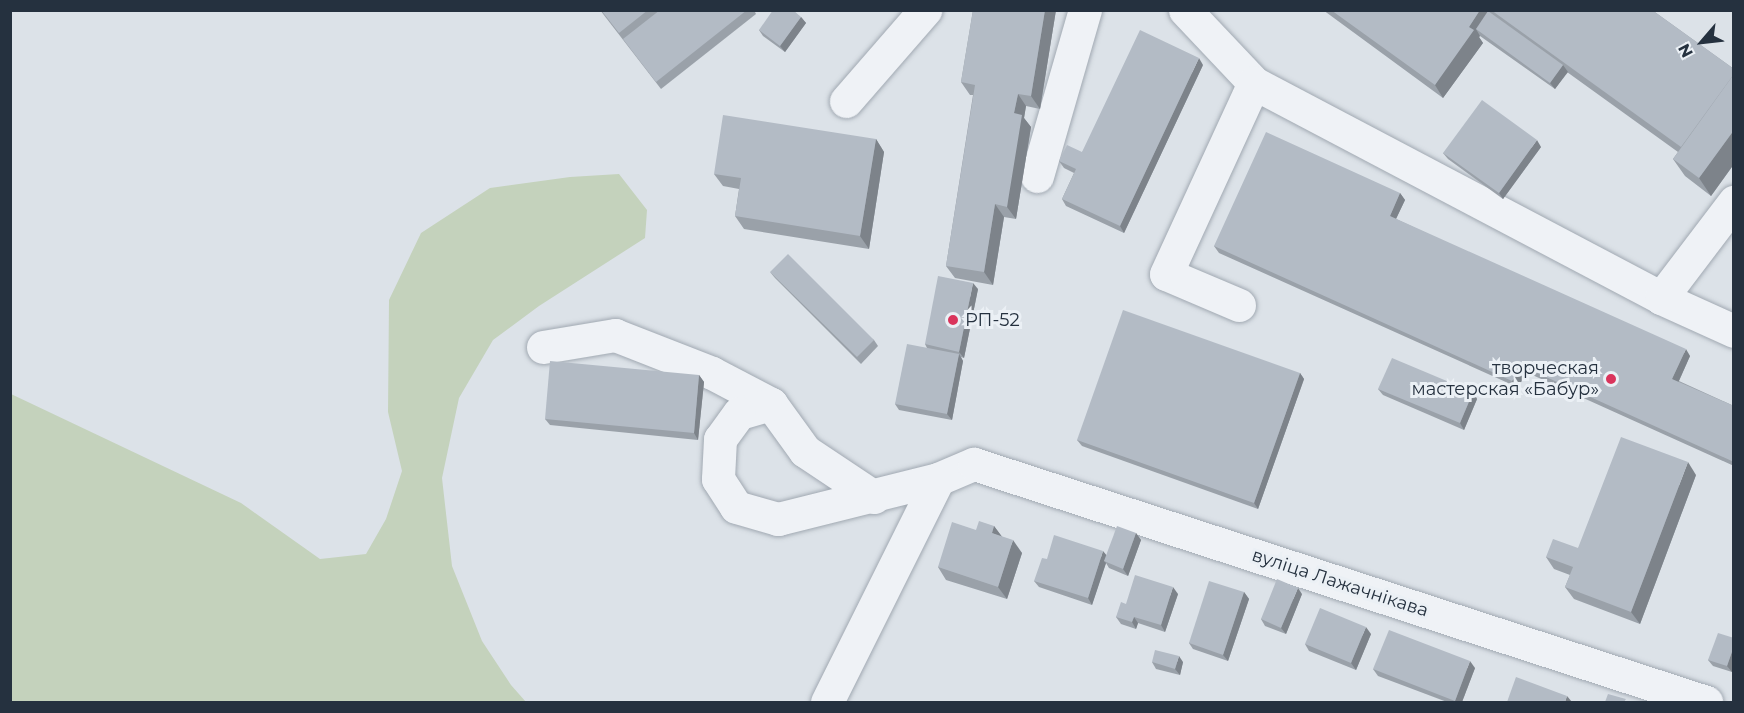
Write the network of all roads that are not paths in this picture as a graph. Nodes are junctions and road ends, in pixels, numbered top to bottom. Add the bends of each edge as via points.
1 (925, 10) edge
2 (1084, 10) edge
3 (1185, 10) edge
4 (1254, 83) junction
5 (846, 101) dead end
6 (1037, 176) dead end
7 (1734, 202) edge
8 (1661, 298) junction
9 (1239, 305) dead end
10 (1734, 331) edge
11 (543, 347) dead end
12 (771, 404) junction
13 (938, 479) junction
14 (873, 497) junction
15 (827, 702) edge
16 (1706, 702) edge

1 - 5 street
2 - 6 street
3 - 4 street
4 - 8 street
4 - 9 street via 1166,274
7 - 8 street
8 - 10 street
11 - 12 street via 615,335 712,373
12 - 14 street via 805,451
12 - 14 street via 739,413 720,439 718,479 736,507 778,519
13 - 14 street
13 - 15 street
13 - 16 street, вуліца Лажачнікава via 974,464

